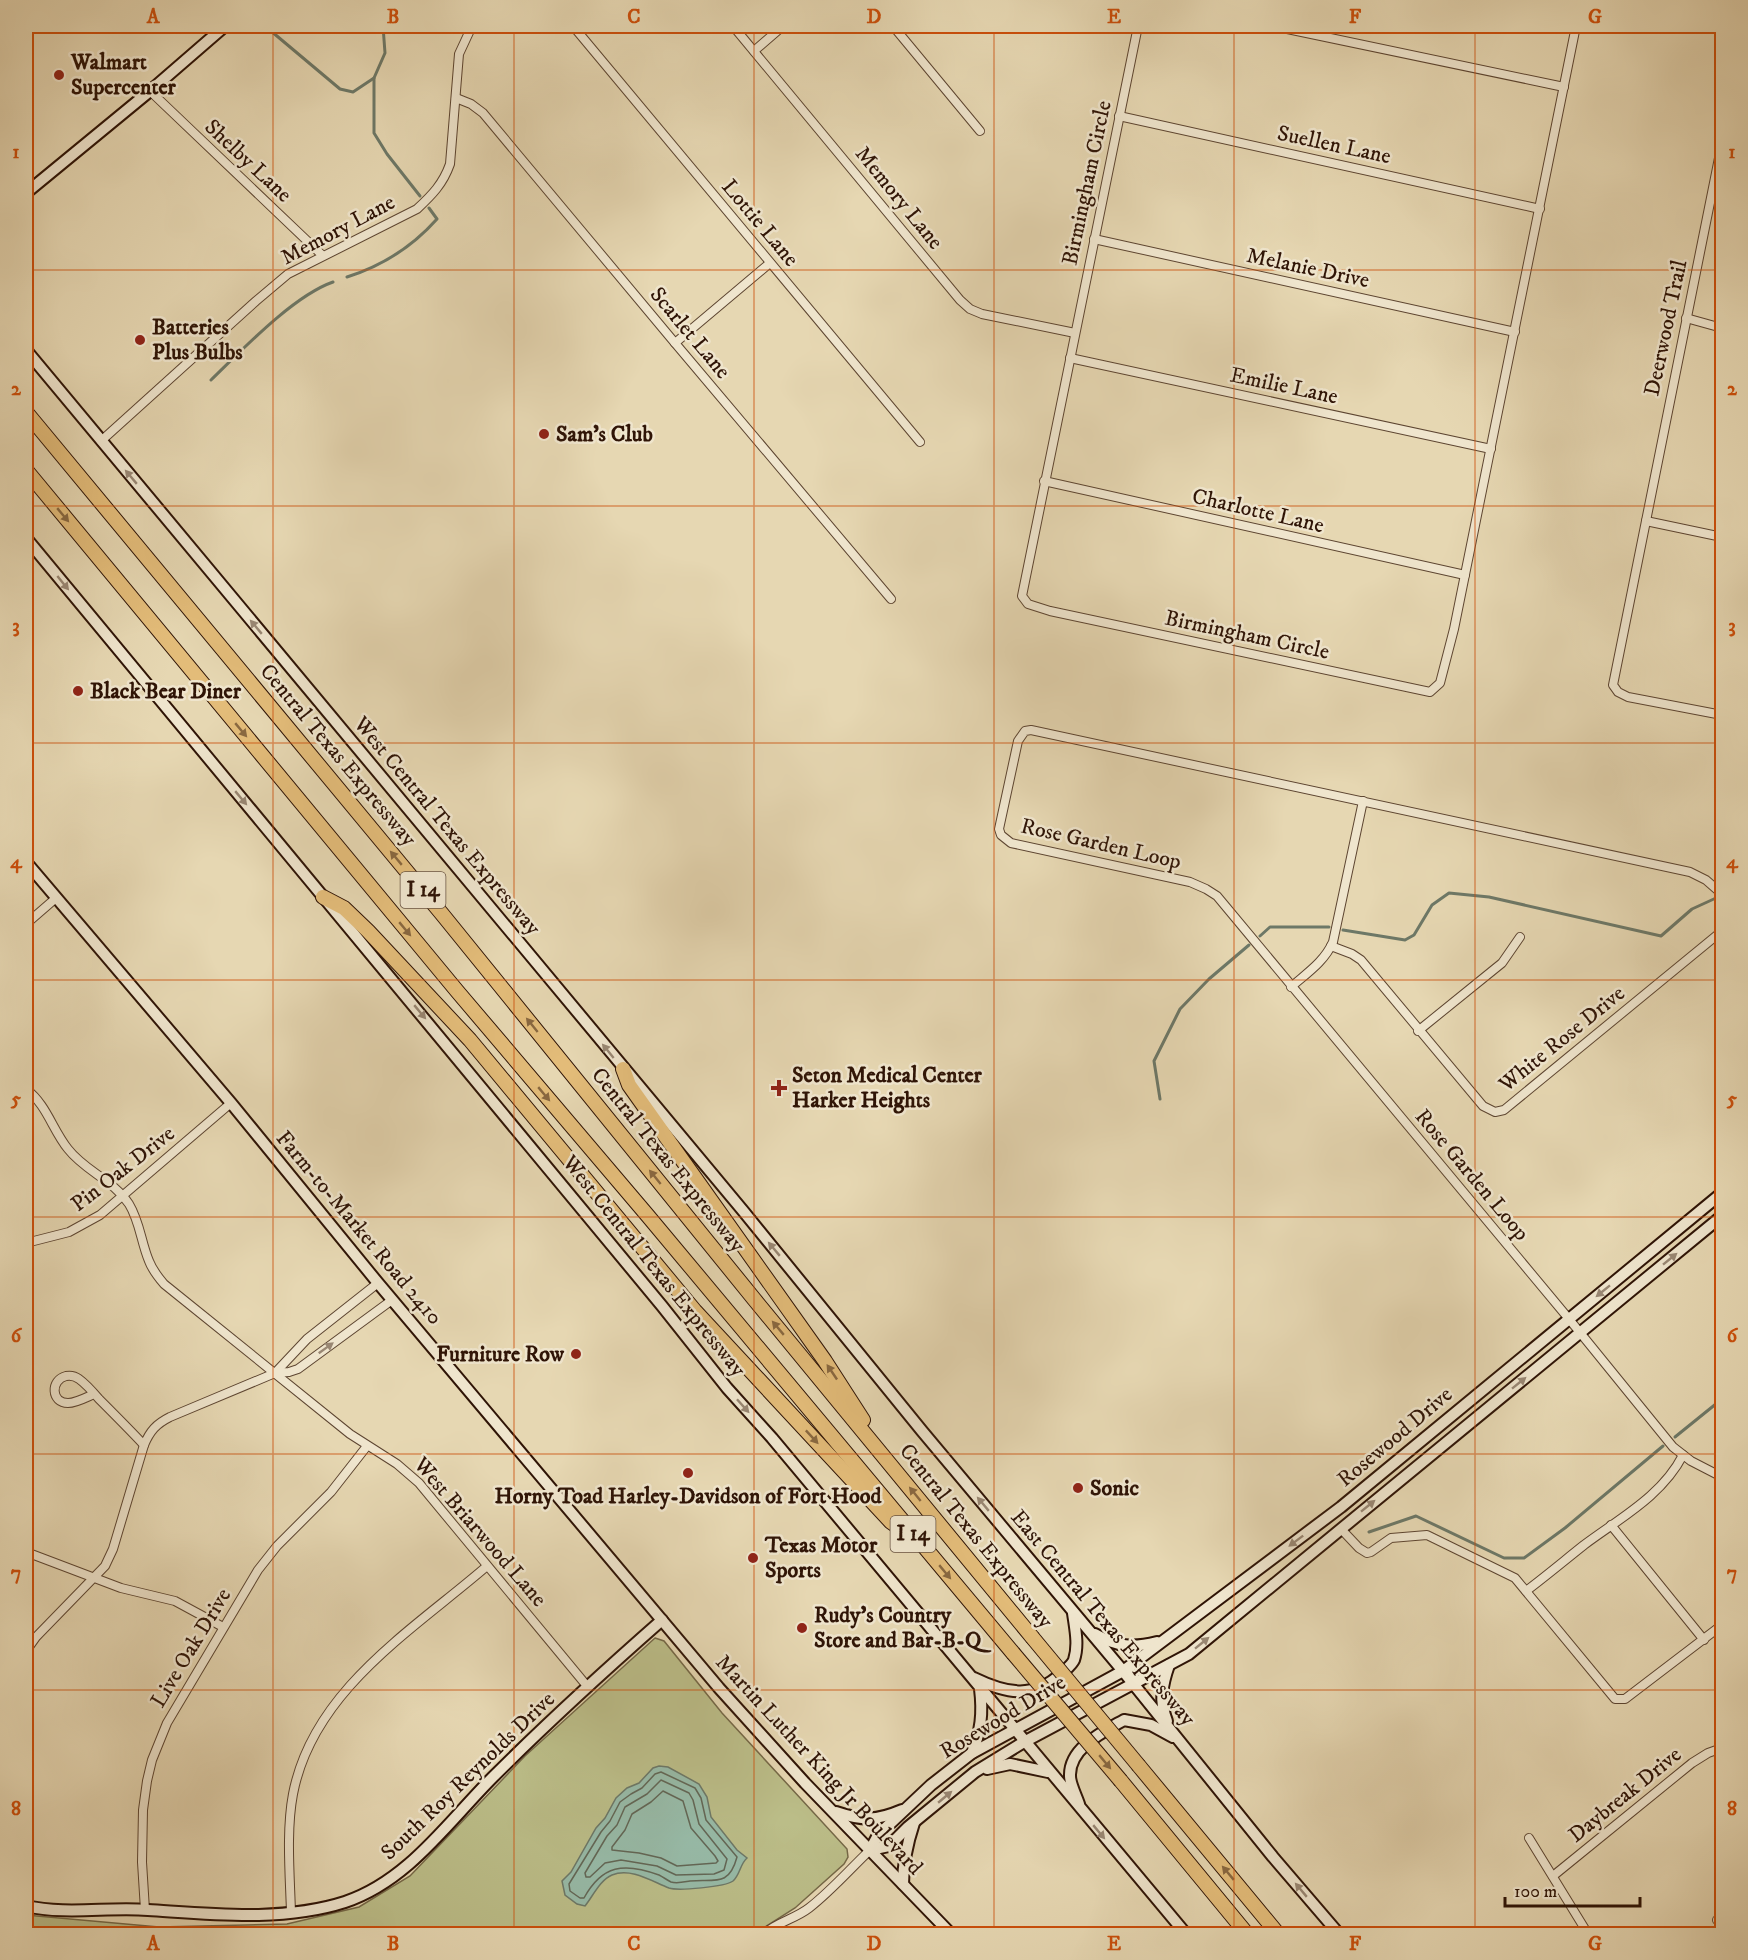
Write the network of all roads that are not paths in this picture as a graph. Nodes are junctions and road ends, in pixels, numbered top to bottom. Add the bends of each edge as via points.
1 (225, 26) edge
2 (472, 26) edge
3 (573, 26) edge
4 (733, 26) edge
5 (783, 26) edge
6 (893, 26) edge
7 (1138, 26) edge
8 (1273, 26) edge
9 (1576, 26) edge
10 (754, 51) junction
11 (1564, 87) junction
12 (150, 91) junction
13 (456, 98) junction
14 (1119, 116) junction
15 (980, 131) dead end
16 (1722, 143) edge
17 (1721, 154) edge
18 (26, 193) edge
19 (1540, 208) junction
20 (1094, 239) junction
21 (322, 255) junction
22 (770, 263) junction
23 (1686, 318) junction
24 (1722, 328) edge
25 (1515, 332) junction
26 (1075, 333) junction
27 (675, 343) junction
28 (26, 350) edge
29 (1070, 358) junction
30 (26, 412) edge
31 (101, 441) junction
32 (920, 442) dead end
33 (1491, 449) junction
34 (26, 470) edge
35 (1044, 481) junction
36 (1646, 521) junction
37 (1722, 537) edge
38 (26, 538) edge
39 (1465, 575) junction
40 (891, 599) dead end
41 (1722, 715) edge
42 (1363, 801) junction
43 (26, 862) edge
44 (1722, 894) edge
45 (323, 897) junction
46 (56, 898) junction
47 (26, 924) edge
48 (1722, 931) edge
49 (1520, 937) dead end
50 (1331, 946) junction
51 (1291, 987) junction
52 (1418, 1031) junction
53 (623, 1069) junction
54 (26, 1089) edge
55 (231, 1103) junction
56 (1722, 1193) edge
57 (123, 1197) junction
58 (1722, 1216) edge
59 (26, 1243) edge
60 (378, 1282) junction
61 (392, 1300) junction
62 (1569, 1319) junction
63 (838, 1326) joint
64 (1581, 1332) junction
65 (275, 1373) junction
66 (94, 1394) junction
67 (872, 1441) junction
68 (144, 1445) junction
69 (367, 1446) junction
70 (1683, 1455) junction
71 (1722, 1477) edge
72 (1611, 1525) junction
73 (1341, 1529) junction
74 (920, 1542) junction
75 (26, 1552) edge
76 (488, 1566) junction
77 (94, 1577) junction
78 (1526, 1591) junction
79 (1072, 1611) junction
80 (662, 1620) junction
81 (1722, 1625) edge
82 (223, 1627) junction
83 (1089, 1630) junction
84 (1163, 1640) junction
85 (1704, 1640) junction
86 (26, 1651) edge
87 (1169, 1665) junction
88 (1123, 1671) junction
89 (971, 1676) junction
90 (1133, 1684) junction
91 (587, 1686) junction
92 (980, 1688) junction
93 (1014, 1730) junction
94 (1170, 1730) junction
95 (1179, 1740) junction
96 (1024, 1742) junction
97 (1722, 1748) edge
98 (972, 1753) junction
99 (975, 1772) junction
100 (1049, 1772) junction
101 (908, 1807) junction
102 (1081, 1810) junction
103 (833, 1811) junction
104 (914, 1822) junction
105 (1529, 1838) dead end
106 (870, 1850) junction
107 (1553, 1876) junction
108 (903, 1884) junction
109 (26, 1906) edge
110 (145, 1910) junction
111 (291, 1913) junction
112 (765, 1935) edge
113 (951, 1935) edge
114 (1186, 1935) edge
115 (1247, 1935) edge
116 (1278, 1935) edge
117 (1339, 1935) edge
118 (1588, 1935) edge

1 - 12 main road
2 - 13 street, Memory Lane via 459,54
3 - 22 street, Lottie Lane
4 - 10 street, Memory Lane
5 - 10 street
6 - 15 street
7 - 14 street, Birmingham Circle
8 - 11 street
9 - 11 street, Birmingham Circle
10 - 26 street, Memory Lane via 970,309
11 - 19 street, Birmingham Circle
12 - 18 main road
12 - 21 street, Shelby Lane
13 - 21 street, Memory Lane via 450,164 434,193 417,209
13 - 27 street, Scarlet Lane via 483,113
14 - 19 street, Suellen Lane
14 - 20 street, Birmingham Circle
16 - 17 street, Deerwood Trail
17 - 23 street, Deerwood Trail
19 - 25 street, Birmingham Circle
20 - 25 street, Melanie Drive
20 - 26 street, Birmingham Circle
21 - 31 street, Memory Lane via 288,274
22 - 27 street
22 - 32 street, Lottie Lane
23 - 24 street
23 - 36 street, Deerwood Trail
25 - 33 street, Birmingham Circle
26 - 29 street, Birmingham Circle
27 - 40 street, Scarlet Lane
28 - 31 main road, West Central Texas Expressway
29 - 33 street, Emilie Lane
29 - 35 street, Birmingham Circle
67 -> 30 highway, Central Texas Expressway / I 14
53 -> 31 main road, West Central Texas Expressway
33 - 39 street, Birmingham Circle
34 -> 74 highway, Central Texas Expressway / I 14
35 - 39 street, Charlotte Lane
35 - 39 street, Birmingham Circle via 1022,596 1028,604 1050,611 1430,692 1440,683 1444,671
36 - 37 street
36 - 41 street, Deerwood Trail via 1613,685 1628,697
38 -> 45 main road, West Central Texas Expressway
42 - 44 street, Rose Garden Loop via 1690,872
42 - 50 street
42 - 51 street, Rose Garden Loop via 1031,730 1025,730 1018,741 999,829 1006,840 1202,886 1225,905
43 - 46 main road, Farm-to-Market Road 2410
45 -> 74 highway via 344,908 470,1040 703,1320 891,1522
45 -> 89 main road, West Central Texas Expressway via 727,1388
46 - 47 street
46 - 55 main road, Farm-to-Market Road 2410
48 - 52 street, White Rose Drive via 1504,1110 1495,1112 1483,1106
49 - 52 street via 1502,963
50 - 51 street via 1321,962
50 - 52 street, White Rose Drive via 1361,960
51 - 62 street, Rose Garden Loop
63 -> 53 main road, West Central Texas Expressway
67 -> 53 highway via 861,1415 825,1361 629,1085
54 - 57 street, West Briarwood Lane via 38,1099 68,1149
55 - 57 street, Pin Oak Drive
55 - 60 main road, Farm-to-Market Road 2410
56 -> 62 main road, Rosewood Drive
57 - 59 street, Pin Oak Drive via 84,1225
57 - 65 street, West Briarwood Lane via 138,1221 149,1262 164,1284
64 -> 58 main road, Rosewood Drive
60 - 61 main road, Farm-to-Market Road 2410
60 - 65 street via 307,1338
65 -> 61 street via 298,1368
61 - 80 main road, Farm-to-Market Road 2410
62 - 64 street, Rose Garden Loop
62 -> 84 main road, Rosewood Drive via 1341,1507
79 -> 63 main road, East Central Texas Expressway
64 - 70 street, Rose Garden Loop via 1672,1447
73 -> 64 main road, Rosewood Drive
65 - 68 street via 170,1416 148,1434
65 - 69 street, West Briarwood Lane
66 - 66 street via 79,1378 70,1375 57,1381 54,1394 67,1403
66 - 68 street
116 -> 67 highway, Central Texas Expressway / I 14, bridge
68 - 77 street via 113,1549
69 - 76 street, West Briarwood Lane via 397,1464 418,1483
69 - 82 street, Live Oak Drive via 258,1570
70 - 71 street, Rose Garden Loop
70 - 72 street via 1676,1469 1648,1498
72 - 78 street
72 - 85 street
73 - 78 street via 1367,1553 1391,1538 1427,1535 1515,1578
87 -> 73 main road, Rosewood Drive via 1189,1654
74 -> 115 highway, Central Texas Expressway / I 14, bridge
75 - 77 street
76 - 91 street, West Briarwood Lane
76 - 111 street via 381,1654 329,1712 312,1741 292,1796
77 - 82 street via 175,1601
77 - 86 street
78 - 85 street via 1615,1699 1625,1700
79 - 83 main road, East Central Texas Expressway
79 - 89 main road via 1077,1638 1073,1662 1050,1684 1017,1692 996,1689
80 - 91 main road, South Roy Reynolds Drive
80 - 103 main road, Martin Luther King Jr Boulevard
81 - 85 street
82 - 110 street, Live Oak Drive via 167,1723 152,1760 142,1833
83 - 84 main road via 1118,1645 1140,1646
83 - 88 main road, East Central Texas Expressway
84 - 88 main road, Rosewood Drive
87 - 90 main road, Rosewood Drive
87 - 94 main road via 1161,1697
88 - 90 main road, East Central Texas Expressway
88 - 93 main road, Rosewood Drive
89 - 92 main road
90 - 94 main road, East Central Texas Expressway
90 - 96 main road, Rosewood Drive
91 - 111 main road, South Roy Reynolds Drive via 406,1868 347,1901
92 - 93 main road
92 - 98 main road via 981,1726
93 - 96 main road
93 - 98 main road, Rosewood Drive
94 - 95 main road, East Central Texas Expressway
95 - 102 main road via 1151,1725 1124,1720 1100,1734 1074,1757 1070,1777
117 -> 95 main road, East Central Texas Expressway
96 - 99 main road, Rosewood Drive
96 - 100 main road
97 - 107 street, Daybreak Drive via 1692,1763
98 - 101 main road, Rosewood Drive
99 - 100 main road via 1010,1764
104 -> 99 main road, Rosewood Drive
100 - 102 main road
101 - 103 main road via 870,1819
101 - 106 main road, Rosewood Drive via 878,1835
102 -> 114 main road
103 - 106 main road, Martin Luther King Jr Boulevard
104 - 106 main road, Rosewood Drive via 889,1846
104 - 108 main road
105 - 107 street
106 - 108 main road, Martin Luther King Jr Boulevard
106 - 112 street via 810,1908
107 - 118 street
108 - 113 main road, Martin Luther King Jr Boulevard
109 - 110 main road, South Roy Reynolds Drive via 85,1912
110 - 111 main road, South Roy Reynolds Drive

